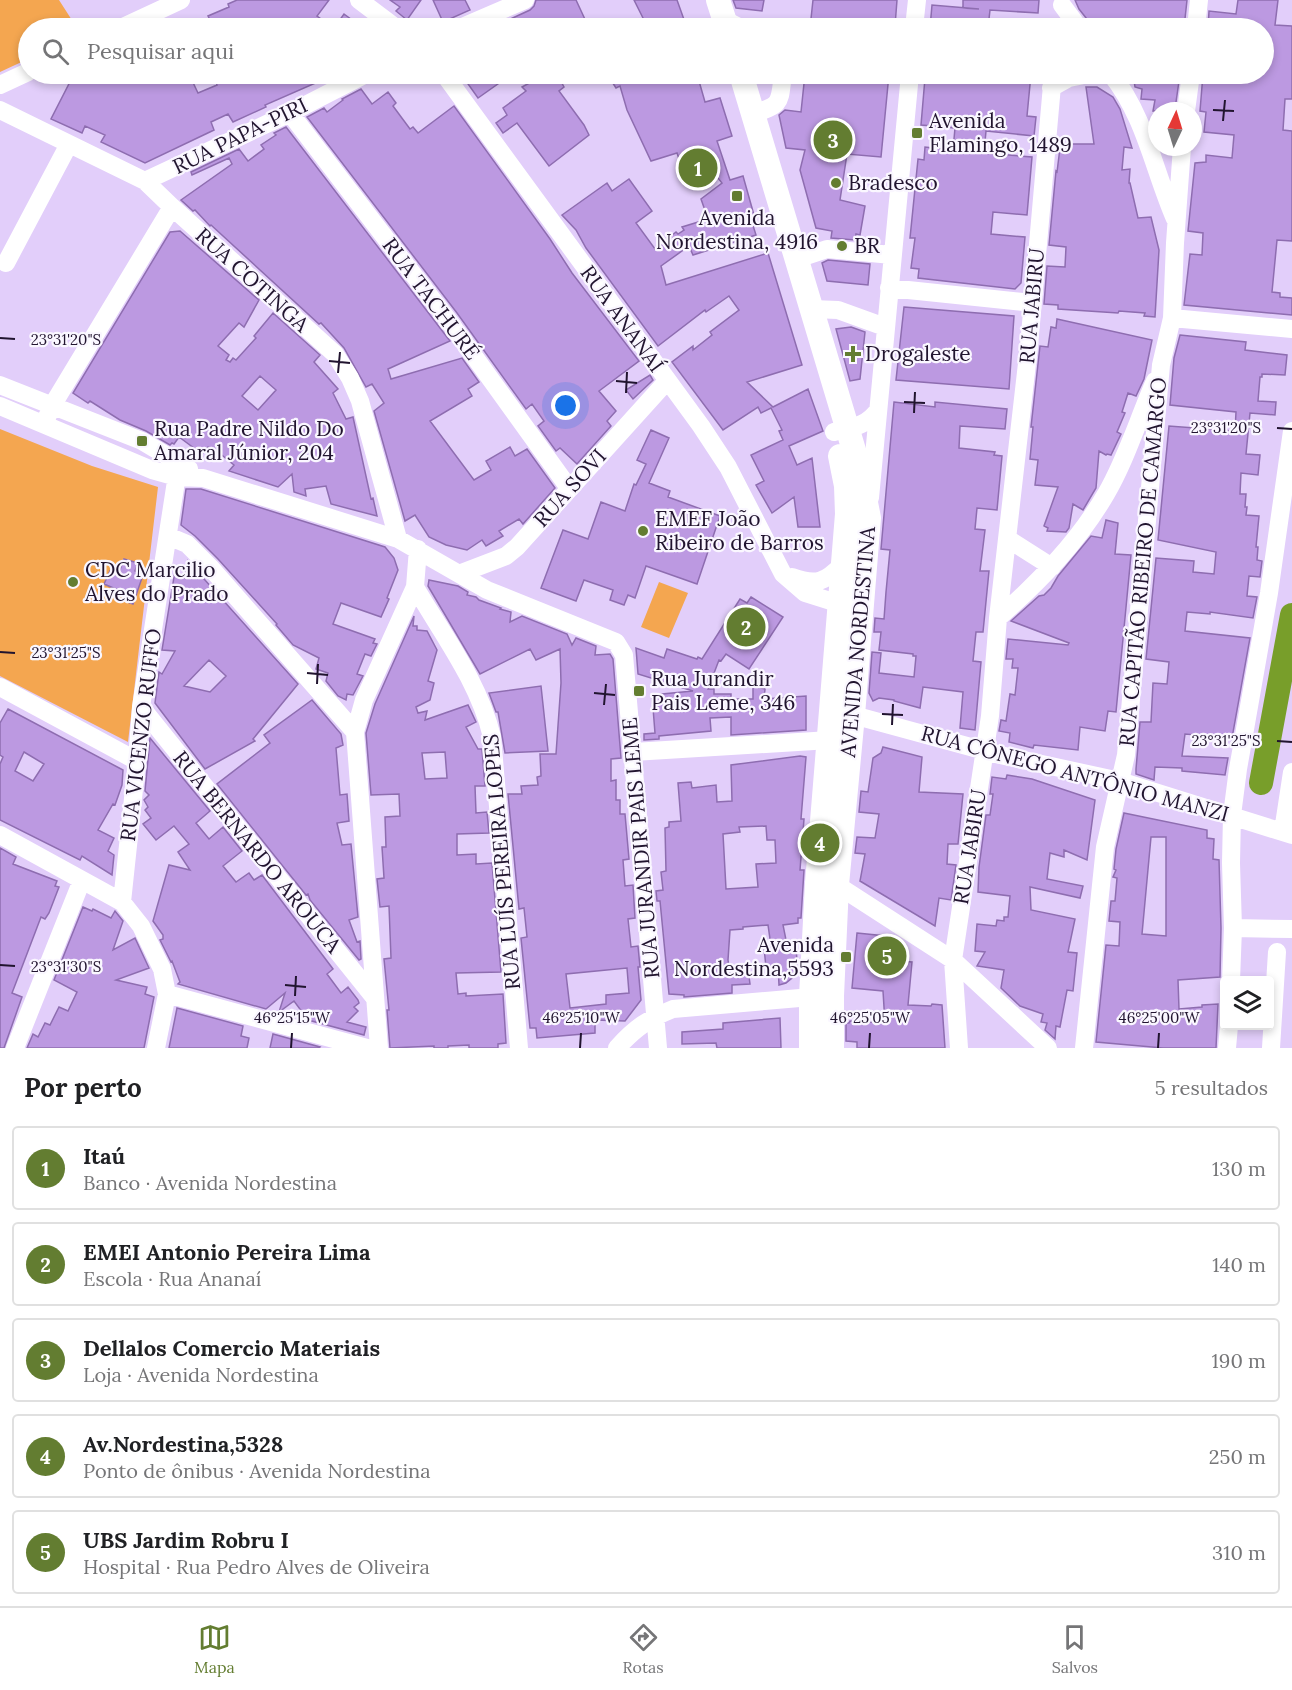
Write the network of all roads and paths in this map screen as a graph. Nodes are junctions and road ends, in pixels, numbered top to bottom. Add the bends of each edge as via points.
1 (181, 0) edge
2 (359, 0) edge
3 (525, 0) edge
4 (701, 0) edge
5 (917, 0) edge
6 (1199, 0) edge
7 (1062, 2) edge
8 (142, 18) edge
9 (383, 18) edge
10 (483, 18) edge
11 (719, 18) edge
12 (915, 18) edge
13 (1060, 18) edge
14 (1072, 18) edge
15 (1197, 18) edge
16 (18, 77) edge
17 (347, 84) edge
18 (451, 84) edge
19 (727, 84) edge
20 (744, 84) edge
21 (782, 84) edge
22 (909, 84) edge
23 (1052, 84) edge
24 (1119, 84) edge
25 (1190, 84) edge
26 (0, 85) edge
27 (1187, 102) edge
28 (0, 110) edge
29 (290, 113) junction
30 (753, 114) junction
31 (69, 144) junction
32 (1181, 156) edge
33 (145, 181) junction
34 (172, 207) junction
35 (1176, 222) junction
36 (892, 255) junction
37 (797, 259) junction
38 (6, 263) dead end
39 (888, 288) junction
40 (1032, 303) junction
41 (812, 309) junction
42 (1172, 318) junction
43 (885, 327) junction
44 (1292, 329) edge
45 (1161, 365) junction
46 (667, 381) junction
47 (0, 385) edge
48 (0, 406) edge
49 (52, 406) junction
50 (878, 410) junction
51 (44, 424) junction
52 (841, 430) junction
53 (1292, 431) edge
54 (178, 470) junction
55 (569, 488) junction
56 (869, 518) junction
57 (168, 536) junction
58 (398, 539) junction
59 (1008, 539) junction
60 (418, 549) junction
61 (843, 564) junction
62 (1052, 567) junction
63 (459, 574) junction
64 (783, 574) junction
65 (415, 587) junction
66 (840, 604) junction
67 (998, 618) junction
68 (0, 687) edge
69 (141, 707) junction
70 (842, 712) junction
71 (355, 732) junction
72 (830, 740) junction
73 (985, 751) junction
74 (633, 752) junction
75 (138, 760) junction
76 (1292, 772) edge
77 (1120, 781) junction
78 (1232, 815) junction
79 (1289, 833) edge
80 (0, 835) edge
81 (82, 880) junction
82 (827, 884) junction
83 (122, 902) junction
84 (1233, 928) junction
85 (1292, 930) edge
86 (1277, 952) dead end
87 (953, 960) junction
88 (1231, 976) edge
89 (167, 994) junction
90 (821, 996) junction
91 (374, 997) junction
92 (654, 1016) junction
93 (1228, 1030) edge
94 (15, 1048) edge
95 (156, 1048) edge
96 (367, 1048) edge
97 (379, 1048) edge
98 (519, 1048) edge
99 (617, 1048) edge
100 (658, 1048) edge
101 (811, 1048) edge
102 (832, 1048) edge
103 (959, 1048) edge
104 (1048, 1048) edge
105 (1084, 1048) edge
106 (1227, 1048) edge
107 (1271, 1048) edge

1 - 8 street
2 - 9 street
3 - 10 street
4 - 11 main road
5 - 12 street
6 - 15 street
7 - 13 street
7 - 14 street
16 - 26 street
17 - 29 street, RUA PAPA-PIRI
18 - 46 street, RUA ANANAÍ
19 - 52 main road, AVENIDA NORDESTINA
20 - 30 main road, AVENIDA NORDESTINA
21 - 30 street via 777,104
22 - 36 street
23 - 40 street, RUA JABIRU
24 - 35 street via 1147,138
25 - 27 street
28 - 31 street, RUA COTINGA
29 - 33 street, RUA PAPA-PIRI
29 - 55 street, RUA TACHURÉ via 448,320
30 - 37 main road, AVENIDA NORDESTINA
31 - 33 street, RUA COTINGA
31 - 38 street
32 - 35 street, RUA CAPITÃO RIBEIRO DE CAMARGO
33 - 34 street, RUA COTINGA
34 - 49 street
34 - 58 street, RUA COTINGA via 335,354 360,401
35 - 42 street, RUA CAPITÃO RIBEIRO DE CAMARGO
36 - 37 street via 827,249
36 - 39 street
37 - 41 main road, AVENIDA NORDESTINA
39 - 40 street
39 - 43 street
40 - 59 street, RUA JABIRU
41 - 43 street via 838,310
41 - 52 main road, AVENIDA NORDESTINA
42 - 44 street
42 - 45 street, RUA CAPITÃO RIBEIRO DE CAMARGO
43 - 50 street
45 - 62 street via 1107,493
45 - 77 street, RUA CAPITÃO RIBEIRO DE CAMARGO via 1126,755
46 - 55 street, RUA SOVI
46 - 64 street, RUA ANANAÍ via 728,467
47 - 49 street
48 - 51 street
49 - 51 street
49 - 54 street via 142,441
50 - 52 street via 863,425
50 - 56 street
51 - 54 street via 152,470
52 - 56 main road, AVENIDA NORDESTINA via 859,466
52 - 61 main road, AVENIDA NORDESTINA via 848,501
53 - 78 street
54 - 57 street, RUA VICENZO RUFFO
54 - 58 street, RUA JURANDIR PAIS LEME
55 - 63 street, RUA SOVI via 506,556
56 - 70 main road, AVENIDA NORDESTINA
57 - 69 street, RUA VICENZO RUFFO
57 - 71 street via 187,544 210,567
58 - 60 street, RUA JURANDIR PAIS LEME
59 - 62 street
59 - 67 street, RUA JABIRU
60 - 63 street, RUA JURANDIR PAIS LEME
60 - 65 street
61 - 64 street via 819,582
61 - 66 main road, AVENIDA NORDESTINA
62 - 67 street
63 - 74 street, RUA JURANDIR PAIS LEME via 487,590 616,642 624,655
64 - 66 street, RUA ANANAÍ via 805,593
65 - 71 street via 364,700
65 - 98 street, RUA LUÍS PEREIRA LOPES via 477,692 492,737
66 - 70 main road, AVENIDA NORDESTINA
67 - 73 street, RUA JABIRU
68 - 75 street
69 - 75 street, RUA VICENZO RUFFO
69 - 91 street, RUA BERNARDO AROUCA
70 - 72 main road, AVENIDA NORDESTINA
70 - 73 street, RUA CÔNEGO ANTÔNIO MANZI
70 - 82 main road, AVENIDA NORDESTINA
71 - 91 street
72 - 74 street
72 - 82 main road, AVENIDA NORDESTINA
73 - 77 street, RUA CÔNEGO ANTÔNIO MANZI
73 - 87 street, RUA JABIRU
74 - 92 street, RUA JURANDIR PAIS LEME
75 - 83 street, RUA VICENZO RUFFO
76 - 79 street
77 - 78 street, RUA CÔNEGO ANTÔNIO MANZI
77 - 105 street, RUA CAPITÃO RIBEIRO DE CAMARGO via 1105,847
78 - 79 street, RUA CÔNEGO ANTÔNIO MANZI
78 - 84 street
80 - 81 street
81 - 83 street
81 - 94 street
82 - 87 street
82 - 90 main road, AVENIDA NORDESTINA
83 - 89 street via 150,941
84 - 85 street
84 - 88 street
86 - 107 street
87 - 103 street, RUA JABIRU
87 - 104 street
89 - 95 street
89 - 96 street
90 - 92 street via 673,1009
90 - 101 main road, AVENIDA NORDESTINA
90 - 102 main road, AVENIDA NORDESTINA
91 - 97 street
92 - 99 street via 635,1028
92 - 100 street, RUA JURANDIR PAIS LEME
93 - 106 street

